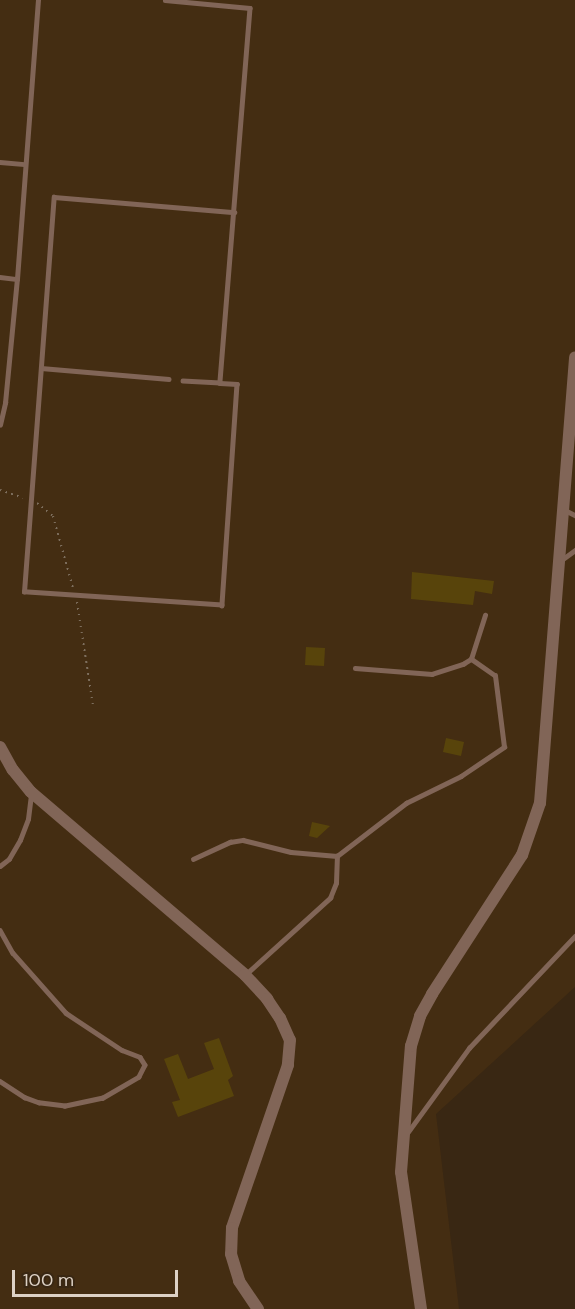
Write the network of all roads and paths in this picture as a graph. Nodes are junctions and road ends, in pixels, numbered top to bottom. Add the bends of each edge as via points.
1 (38, 0) edge
2 (165, 0) edge
3 (0, 162) edge
4 (24, 164) junction
5 (234, 212) junction
6 (0, 277) edge
7 (17, 279) junction
8 (575, 357) edge
9 (41, 368) junction
10 (169, 379) dead end
11 (183, 381) dead end
12 (220, 383) junction
13 (0, 425) edge
14 (0, 490) edge
15 (563, 509) junction
16 (575, 515) edge
17 (575, 550) edge
18 (560, 562) junction
19 (485, 615) dead end
20 (471, 659) junction
21 (355, 668) dead end
22 (93, 705) dead end
23 (0, 747) edge
24 (31, 792) junction
25 (337, 856) junction
26 (193, 859) dead end
27 (0, 866) edge
28 (0, 930) edge
29 (575, 936) edge
30 (245, 975) junction
31 (0, 1082) edge
32 (405, 1136) junction
33 (258, 1309) edge
34 (421, 1309) edge

1 - 4 lane
2 - 5 lane via 250,9
3 - 4 lane
4 - 7 lane
5 - 9 lane via 54,197
5 - 12 lane
6 - 7 lane
7 - 13 lane
8 - 15 street
9 - 10 lane
9 - 12 lane via 24,592 222,604 237,384
11 - 12 lane
14 - 22 path via 40,504 53,516 78,606
15 - 16 lane
15 - 18 street
17 - 18 lane
18 - 32 street via 543,779 534,826 522,855 420,1016 411,1046
19 - 20 lane
20 - 21 lane via 432,674
20 - 25 lane via 495,676 504,747 461,776 406,802
23 - 24 street
24 - 27 lane via 28,819 20,840
24 - 30 street
25 - 26 lane via 291,852 243,840
25 - 30 lane via 336,882 330,898
28 - 31 lane via 13,953 66,1013 122,1050 140,1057 145,1065 139,1077 113,1092 75,1105 39,1103
29 - 32 lane via 469,1048
30 - 33 street via 267,999 290,1040 288,1065 232,1228 231,1254 239,1281
32 - 34 street via 401,1172

